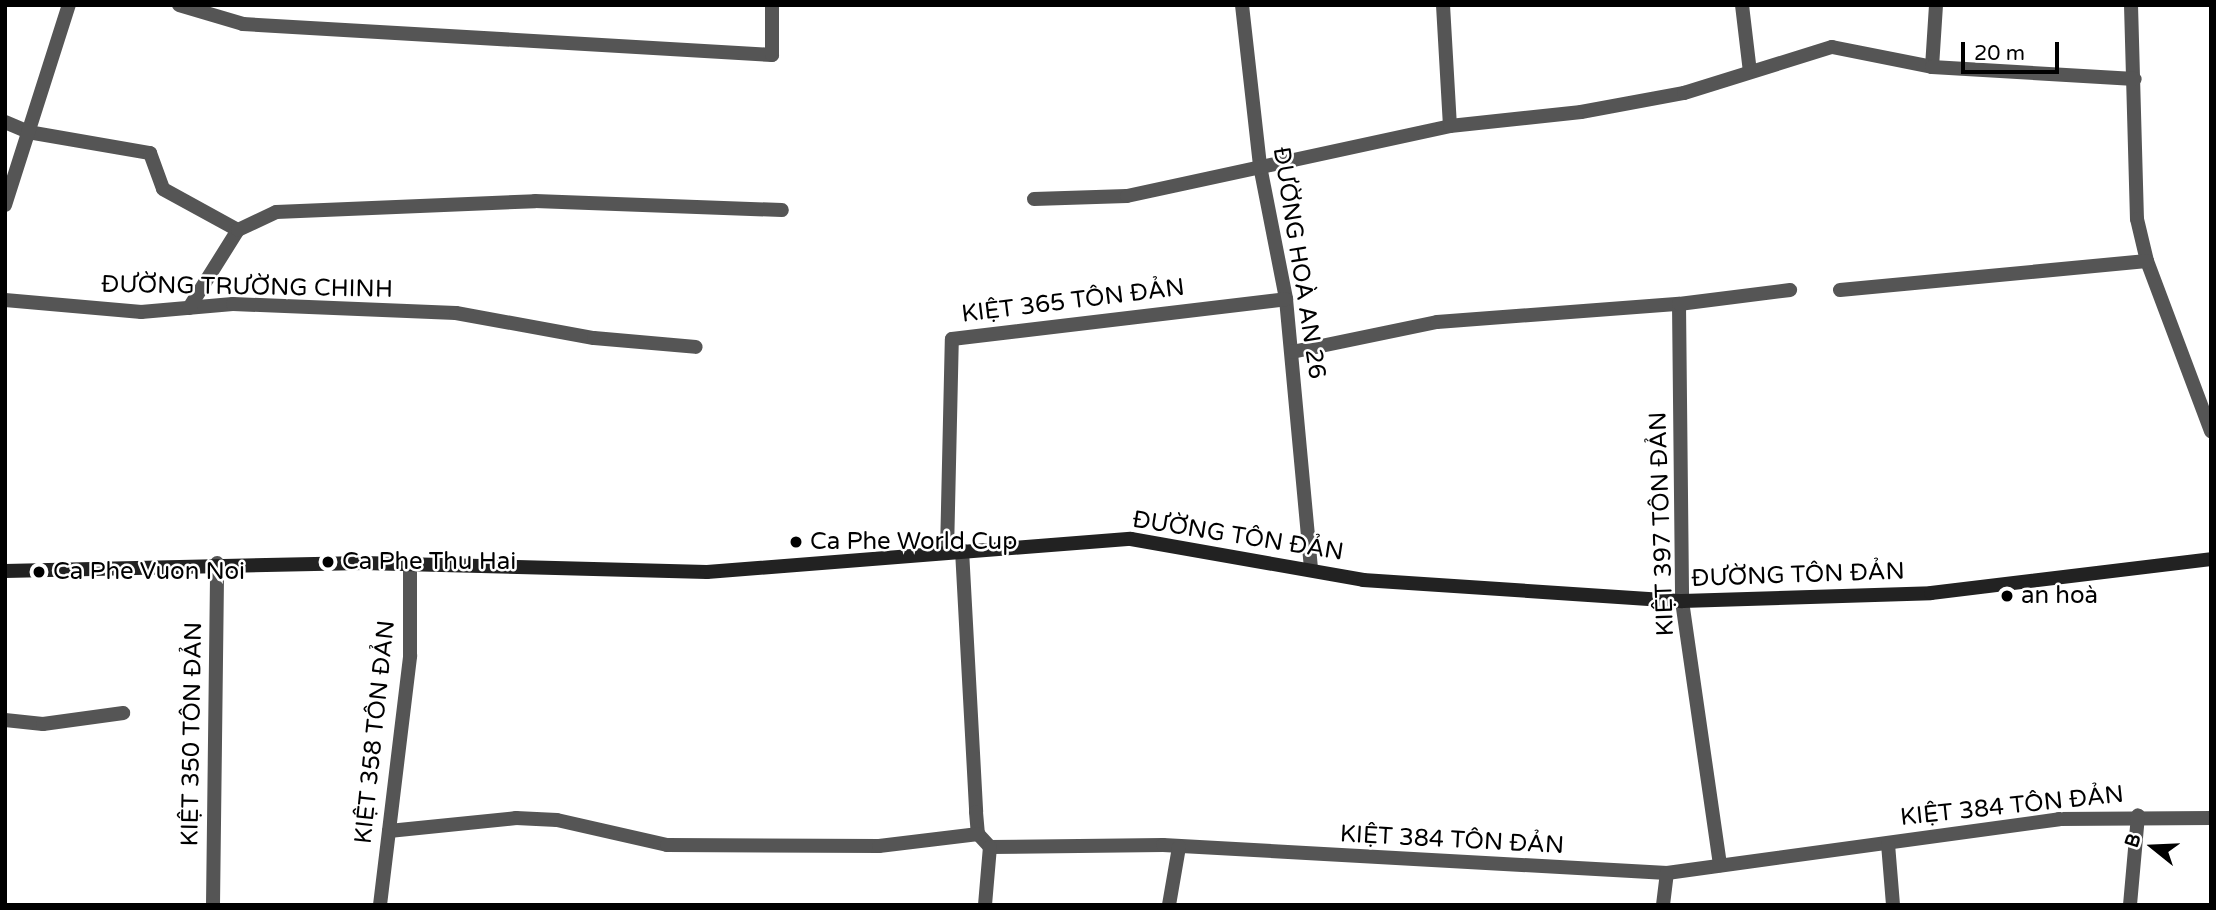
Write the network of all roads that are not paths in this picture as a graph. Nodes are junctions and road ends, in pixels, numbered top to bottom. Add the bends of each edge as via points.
1 (69, 5) edge
2 (179, 5) edge
3 (772, 5) edge
4 (1242, 5) edge
5 (1443, 5) edge
6 (1742, 5) edge
7 (1936, 5) edge
8 (2131, 5) edge
9 (1932, 67) junction
10 (1750, 72) junction
11 (2135, 79) junction
12 (5, 122) edge
13 (1450, 126) junction
14 (28, 132) junction
15 (1260, 166) junction
16 (1034, 199) dead end
17 (5, 205) edge
18 (782, 210) dead end
19 (238, 230) junction
20 (2147, 261) junction
21 (1790, 290) dead end
22 (1840, 290) dead end
23 (1286, 299) junction
24 (5, 300) edge
25 (1679, 304) junction
26 (189, 308) junction
27 (696, 348) dead end
28 (1292, 352) junction
29 (2211, 431) edge
30 (962, 550) junction
31 (947, 552) junction
32 (2211, 559) edge
33 (217, 563) junction
34 (410, 564) junction
35 (1311, 570) junction
36 (5, 571) edge
37 (1682, 601) junction
38 (123, 713) dead end
39 (5, 720) edge
40 (2138, 815) junction
41 (2211, 818) edge
42 (389, 831) junction
43 (978, 834) junction
44 (1888, 844) junction
45 (990, 847) junction
46 (1179, 847) junction
47 (1720, 865) junction
48 (1667, 873) junction
49 (212, 905) edge
50 (380, 905) edge
51 (985, 905) edge
52 (1169, 905) edge
53 (1663, 905) edge
54 (1894, 905) edge
55 (2130, 905) edge

1 - 14 street
2 - 3 street via 243,24 772,55
4 - 15 street, ĐƯỜNG HOÀ AN 26
5 - 13 street
6 - 10 street
7 - 9 street
8 - 11 street
9 - 10 street via 1832,47
9 - 11 street
10 - 13 street via 1684,93 1594,110
11 - 20 street via 2137,219
12 - 14 street
13 - 15 street
14 - 17 street
14 - 19 street via 150,153 163,189
15 - 16 street via 1127,196
15 - 23 street, ĐƯỜNG HOÀ AN 26
18 - 19 street via 535,201 276,212
19 - 26 street
20 - 22 street
20 - 29 street
21 - 25 street
23 - 28 street, ĐƯỜNG HOÀ AN 26
23 - 31 street, KIỆT 365 TÔN ĐẢN via 952,339
24 - 26 street, ĐƯỜNG TRƯỜNG CHINH via 141,312
25 - 28 street via 1437,322
25 - 37 street, KIỆT 397 TÔN ĐẢN
26 - 27 street, ĐƯỜNG TRƯỜNG CHINH via 233,304 456,313 594,338
28 - 35 street, ĐƯỜNG HOÀ AN 26
30 - 31 street, ĐƯỜNG TÔN ĐẢN
30 - 35 street, ĐƯỜNG TÔN ĐẢN via 1131,539
30 - 43 street
31 - 34 street, ĐƯỜNG TÔN ĐẢN via 694,573
32 - 37 street, ĐƯỜNG TÔN ĐẢN via 1931,593
33 - 34 street, ĐƯỜNG TÔN ĐẢN
33 - 36 street, ĐƯỜNG TÔN ĐẢN
33 - 49 street, KIỆT 350 TÔN ĐẢN
34 - 42 street, KIỆT 358 TÔN ĐẢN via 410,656
35 - 37 street, ĐƯỜNG TÔN ĐẢN via 1411,585
37 - 47 street, KIỆT 397 TÔN ĐẢN
38 - 39 street via 43,724
40 - 41 street, KIỆT 384 TÔN ĐẢN
40 - 44 street, KIỆT 384 TÔN ĐẢN via 2059,819
40 - 55 street
42 - 43 street via 516,818 556,820 667,845 879,846
42 - 50 street, KIỆT 358 TÔN ĐẢN
43 - 45 street
44 - 47 street, KIỆT 384 TÔN ĐẢN
44 - 54 street
45 - 46 street, KIỆT 384 TÔN ĐẢN
45 - 51 street
46 - 48 street, KIỆT 384 TÔN ĐẢN
46 - 52 street
47 - 48 street, KIỆT 384 TÔN ĐẢN
48 - 53 street

